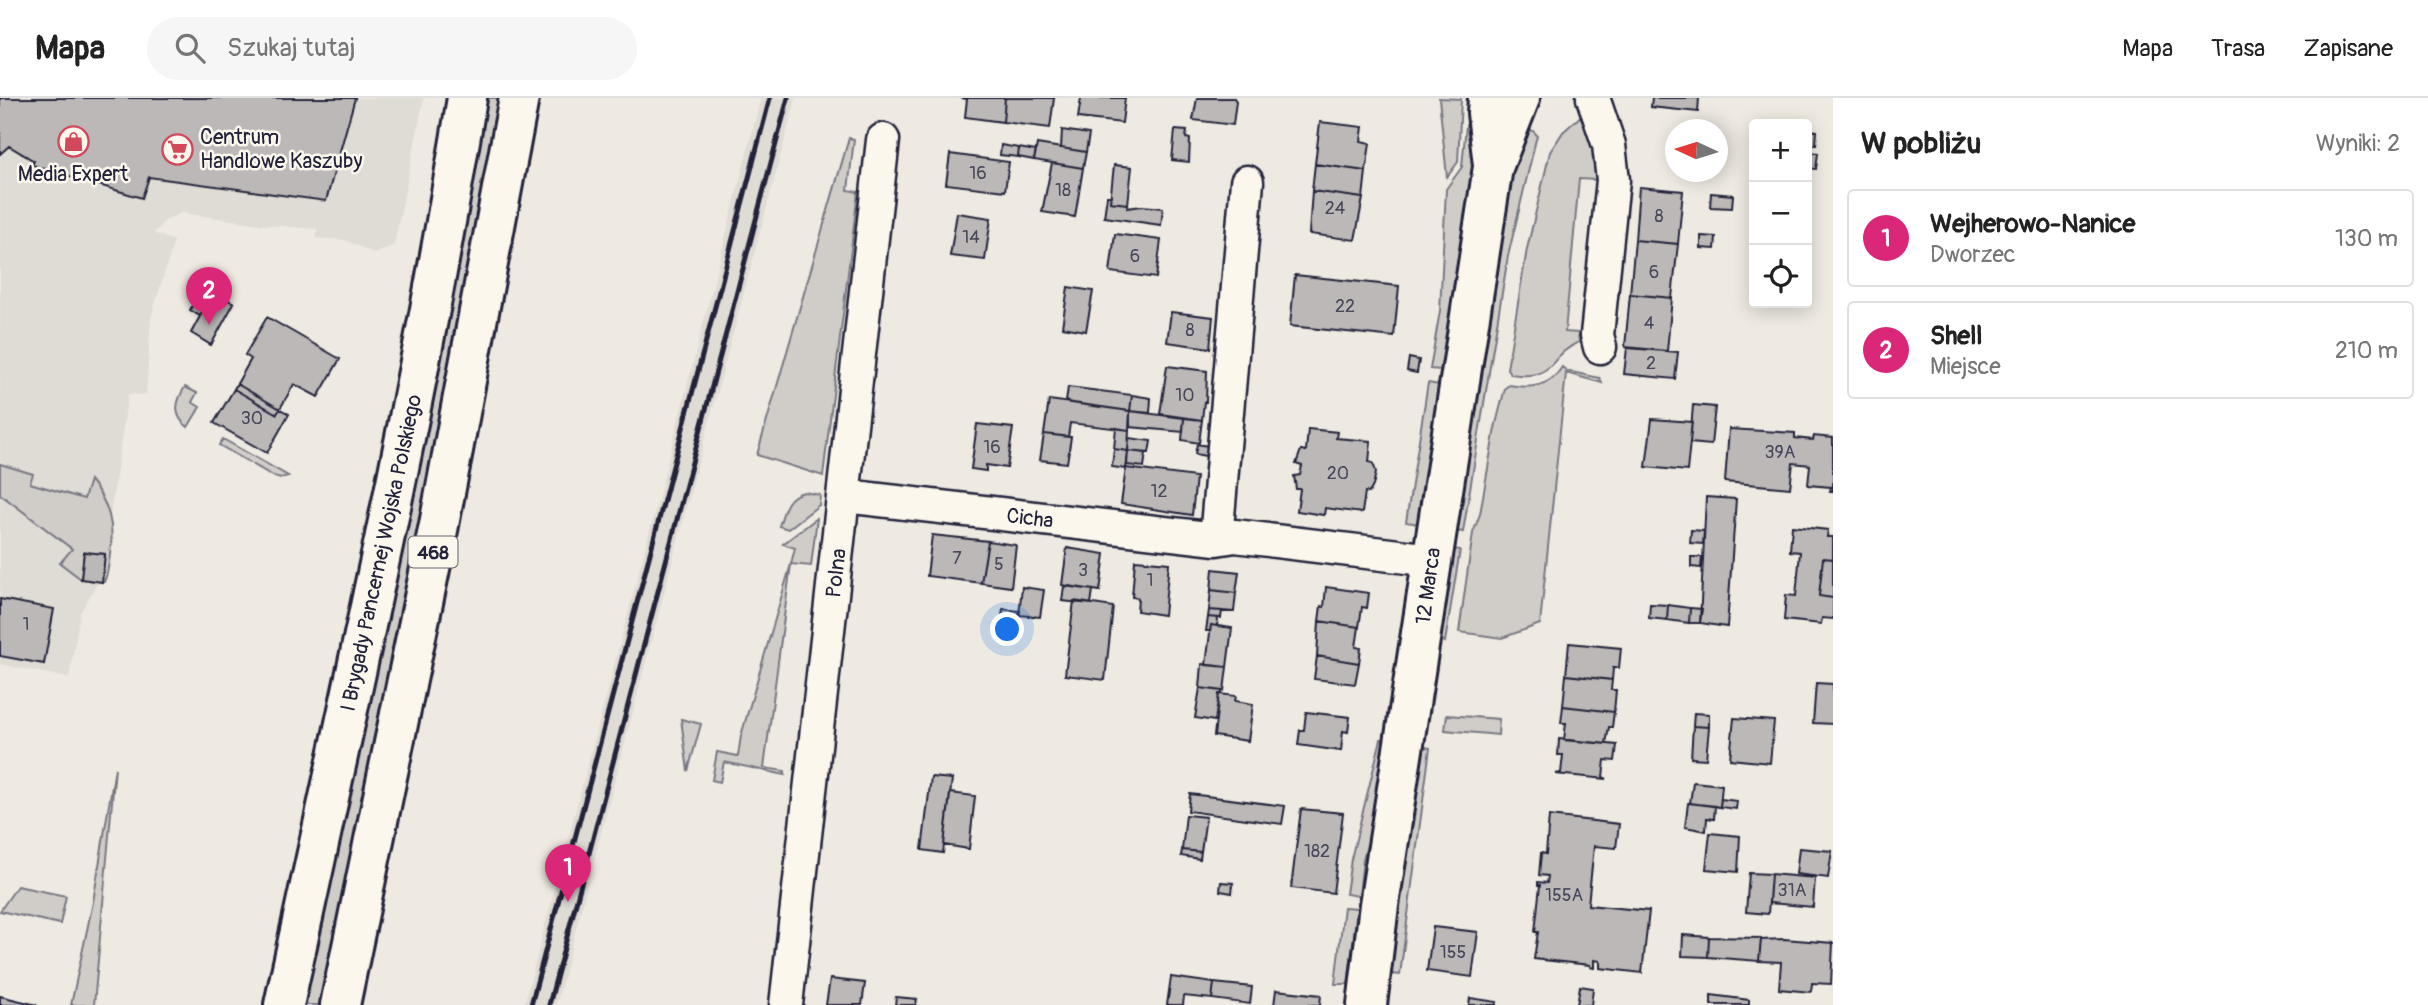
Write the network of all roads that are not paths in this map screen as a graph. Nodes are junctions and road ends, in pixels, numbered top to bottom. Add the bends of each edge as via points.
1 (467, 98) edge
2 (519, 98) edge
3 (1488, 98) edge
4 (1520, 98) edge
5 (1593, 98) edge
6 (883, 140) dead end
7 (1493, 167) junction
8 (1247, 182) dead end
9 (1600, 347) dead end
10 (845, 496) junction
11 (1216, 539) junction
12 (1432, 560) junction
13 (284, 1005) edge
14 (340, 1005) edge
15 (786, 1005) edge
16 (1367, 1005) edge

1 - 13 main road, I Brygady Pancernej Wojska Polskiego / 468 via 393,505
2 - 14 main road, 468 via 439,525
3 - 7 main road, 12 Marca
4 - 7 main road, 12 Marca
5 - 9 street via 1609,145 1613,180 1597,335
6 - 10 street, Polna
7 - 12 main road, 12 Marca
8 - 11 street
10 - 11 street, Cicha
10 - 15 street, Polna
11 - 12 street, Cicha via 1235,536
12 - 16 main road, 12 Marca

